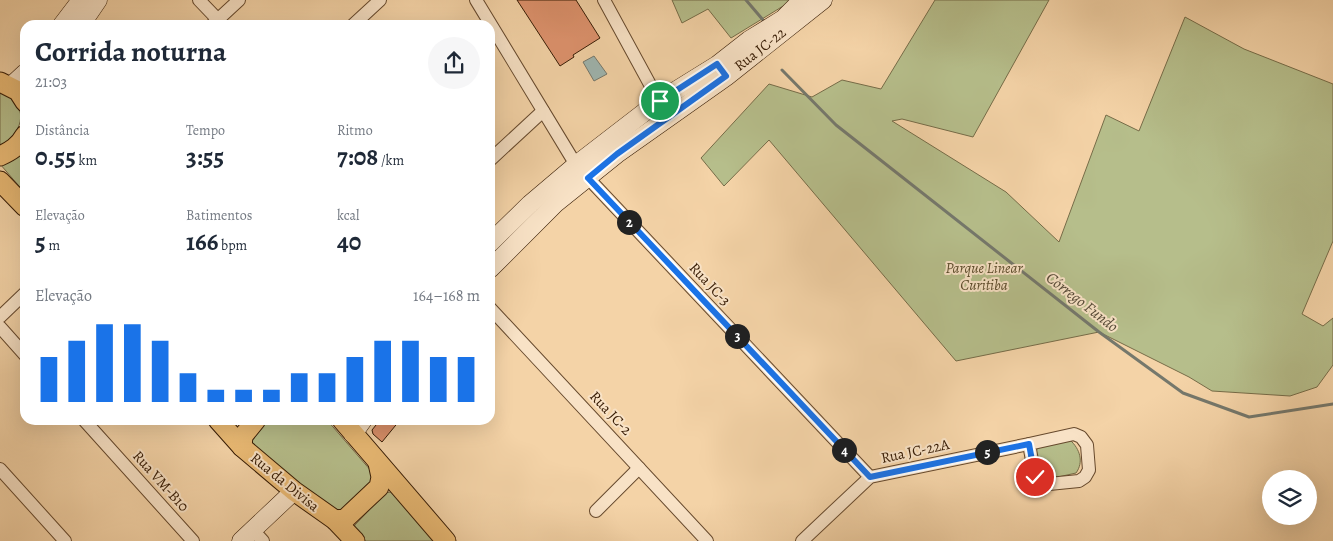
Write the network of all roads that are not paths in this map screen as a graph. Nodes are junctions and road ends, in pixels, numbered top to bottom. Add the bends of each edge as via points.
1 (81, 0) edge
2 (98, 0) edge
3 (199, 0) edge
4 (239, 0) edge
5 (380, 0) edge
6 (476, 0) edge
7 (604, 0) edge
8 (802, 0) edge
9 (823, 0) edge
10 (66, 20) edge
11 (84, 20) edge
12 (215, 20) edge
13 (220, 20) edge
14 (358, 20) edge
15 (487, 20) edge
16 (495, 33) edge
17 (722, 70) junction
18 (20, 79) edge
19 (12, 89) edge
20 (660, 101) junction
21 (543, 111) junction
22 (20, 144) edge
23 (495, 155) edge
24 (0, 156) edge
25 (576, 165) junction
26 (588, 178) junction
27 (0, 181) edge
28 (20, 202) edge
29 (495, 238) edge
30 (495, 264) edge
31 (20, 298) edge
32 (495, 313) edge
33 (0, 316) edge
34 (0, 327) edge
35 (20, 349) edge
36 (89, 425) edge
37 (222, 425) edge
38 (252, 425) edge
39 (353, 425) edge
40 (1029, 444) junction
41 (242, 447) junction
42 (378, 463) junction
43 (639, 468) junction
44 (0, 469) edge
45 (870, 477) junction
46 (294, 491) junction
47 (596, 511) dead end
48 (335, 520) junction
49 (252, 537) edge
50 (65, 541) edge
51 (193, 541) edge
52 (355, 541) edge
53 (446, 541) edge
54 (707, 541) edge
55 (802, 541) edge

1 - 10 main road
2 - 11 main road
3 - 12 street
4 - 13 street
5 - 14 street
6 - 15 street
7 - 20 street
8 - 17 main road, Rua JC-22 via 783,19 749,40
9 - 17 main road, Rua JC-22
16 - 21 street
17 - 20 main road, Rua JC-22
17 - 26 main road, Rua JC-22
18 - 19 main road
20 - 25 main road, Rua JC-22
21 - 23 street
21 - 25 street
22 - 24 main road
25 - 29 main road, Rua JC-22
26 - 30 main road, Rua JC-22 via 556,203
26 - 45 street, Rua JC-3
27 - 28 main road
31 - 33 street
32 - 43 street, Rua JC-2
34 - 35 street
36 - 51 street, Rua VM-B10
37 - 41 main road, Rua da Divisa
38 - 41 main road via 242,436
39 - 42 main road
40 - 40 street, Rua JC-22A via 1074,434 1081,437 1089,455 1086,477 1079,481 1042,482 1035,477
40 - 45 street, Rua JC-22A
41 - 46 main road, Rua da Divisa
42 - 48 main road via 379,487 345,519
42 - 53 main road
43 - 47 street
43 - 54 street, Rua JC-2
44 - 50 street
45 - 55 street, Rua JC-22A
46 - 48 main road, Rua da Divisa
46 - 49 main road
48 - 52 main road, Rua da Divisa

